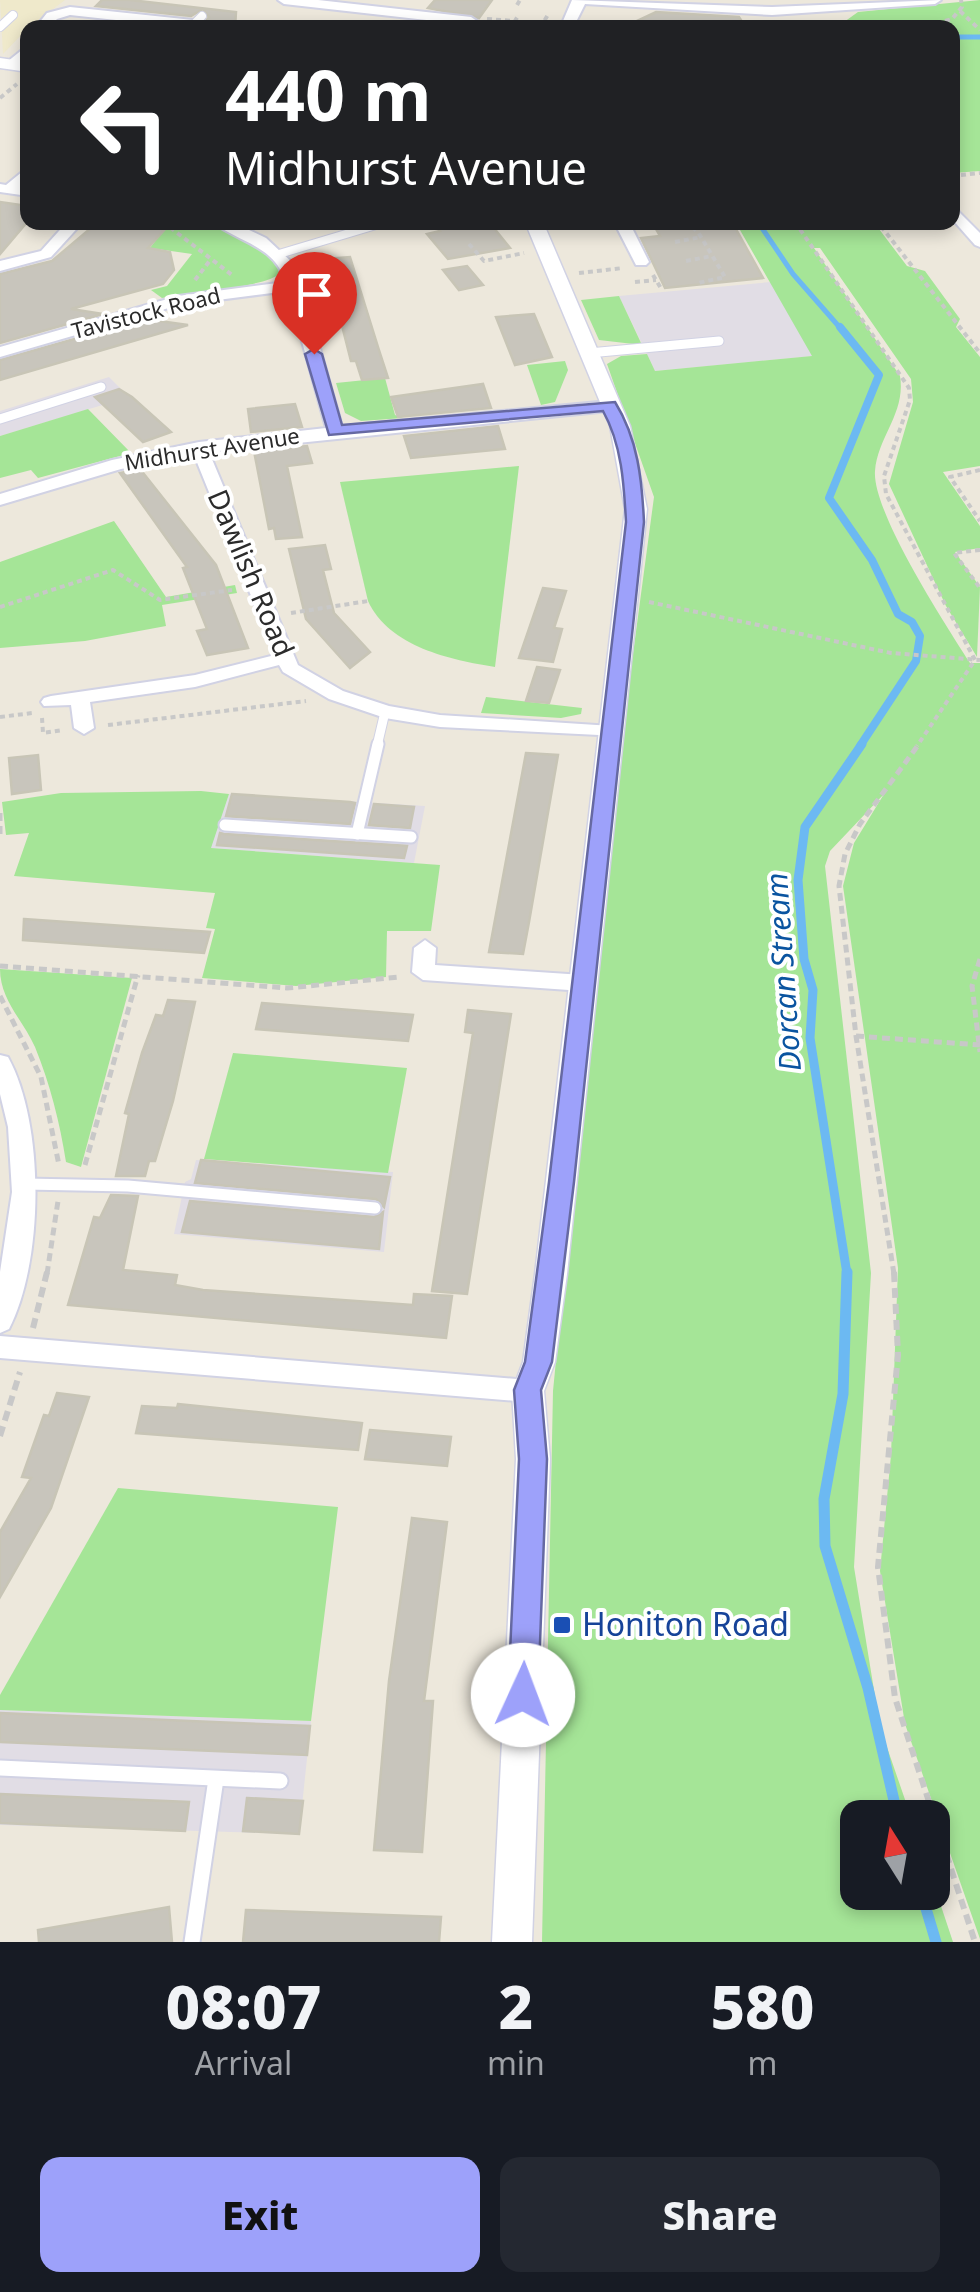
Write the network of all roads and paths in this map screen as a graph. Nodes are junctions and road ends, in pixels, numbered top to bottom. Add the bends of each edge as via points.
1 (284, 0) edge
2 (579, 0) edge
3 (935, 0) edge
4 (960, 0) edge
5 (851, 3) edge
6 (366, 4) edge
7 (772, 11) junction
8 (960, 11) junction
9 (13, 15) dead end
10 (518, 16) dead end
11 (48, 20) edge
12 (179, 20) edge
13 (465, 20) edge
14 (516, 20) edge
15 (775, 20) edge
16 (948, 20) edge
17 (0, 27) edge
18 (980, 30) edge
19 (970, 206) dead end
20 (960, 207) edge
21 (960, 218) edge
22 (68, 230) edge
23 (174, 230) edge
24 (238, 230) edge
25 (359, 230) edge
26 (537, 230) edge
27 (624, 230) edge
28 (694, 230) edge
29 (800, 230) edge
30 (883, 230) edge
31 (701, 237) junction
32 (675, 242) dead end
33 (980, 242) edge
34 (469, 244) dead end
35 (525, 253) dead end
36 (279, 254) junction
37 (712, 256) junction
38 (686, 260) dead end
39 (639, 264) junction
40 (0, 266) edge
41 (556, 275) junction
42 (698, 283) dead end
43 (294, 285) junction
44 (251, 290) junction
45 (662, 290) dead end
46 (719, 341) dead end
47 (0, 352) edge
48 (588, 353) junction
49 (980, 353) edge
50 (101, 387) dead end
51 (609, 406) junction
52 (0, 419) edge
53 (335, 431) junction
54 (199, 447) junction
55 (980, 470) edge
56 (0, 500) edge
57 (980, 522) edge
58 (980, 550) edge
59 (255, 586) junction
60 (980, 588) edge
61 (624, 596) junction
62 (368, 601) dead end
63 (0, 608) edge
64 (268, 616) junction
65 (284, 658) junction
66 (977, 660) edge
67 (332, 692) junction
68 (80, 699) junction
69 (51, 702) dead end
70 (385, 712) junction
71 (0, 716) edge
72 (84, 728) junction
73 (612, 732) junction
74 (0, 813) edge
75 (225, 825) dead end
76 (357, 834) junction
77 (410, 837) dead end
78 (0, 838) edge
79 (425, 948) dead end
80 (980, 960) edge
81 (0, 966) edge
82 (423, 972) junction
83 (138, 976) junction
84 (583, 983) junction
85 (856, 1036) junction
86 (979, 1047) edge
87 (0, 1063) edge
88 (60, 1170) dead end
89 (26, 1184) junction
90 (375, 1208) dead end
91 (0, 1322) edge
92 (0, 1347) edge
93 (528, 1390) junction
94 (0, 1768) edge
95 (216, 1779) junction
96 (280, 1781) dead end
97 (192, 1942) edge
98 (512, 1942) edge
99 (976, 1942) edge

1 - 6 street
2 - 7 street
3 - 5 street
4 - 8 path
5 - 7 street
6 - 13 street
7 - 15 street
8 - 16 path
8 - 18 path
9 - 17 lane
10 - 14 path
11 - 12 street via 73,7
19 - 20 street
21 - 33 street
22 - 40 street via 46,254
23 - 44 path
24 - 36 street
25 - 36 lane
26 - 41 street
27 - 39 street
28 - 31 path
29 - 66 path via 908,388 910,400 884,476 886,494
30 - 49 path
31 - 32 path
31 - 37 path
34 - 35 path via 484,261
36 - 43 street
37 - 38 path
37 - 42 path via 724,278
39 - 41 path
39 - 45 path
41 - 48 street
43 - 44 street, Tavistock Road
43 - 53 street
44 - 47 street, Tavistock Road via 155,307
46 - 48 lane
48 - 51 street
50 - 52 lane
51 - 53 street, Midhurst Avenue
51 - 61 street via 635,494
53 - 54 street, Midhurst Avenue
54 - 56 street, Midhurst Avenue
54 - 59 street, Dawlish Road
55 - 57 path via 950,477
58 - 60 path via 954,553
59 - 63 path via 160,600 124,572 101,570
59 - 64 street, Dawlish Road
61 - 66 path via 892,653
61 - 73 street
62 - 64 path
64 - 65 street, Dawlish Road
65 - 67 street, Dawlish Road
65 - 68 street
66 - 85 path via 845,854 839,886
67 - 70 street, Dawlish Road
67 - 72 path via 312,700
68 - 69 street
68 - 72 street
70 - 73 street, Dawlish Road
70 - 76 lane
71 - 72 path via 39,709 43,732
73 - 84 street
74 - 78 path
75 - 76 lane
76 - 77 lane
79 - 82 street
80 - 86 path via 972,986
81 - 83 path
82 - 83 path via 286,988
82 - 84 street
83 - 88 path via 83,1172
84 - 93 street via 548,1292
85 - 86 path
85 - 99 path via 894,1268 898,1355 878,1566 895,1698
87 - 89 street via 15,1109
89 - 90 lane via 128,1186
89 - 91 street via 21,1240
92 - 93 street
93 - 98 street via 533,1459
94 - 95 lane
95 - 96 lane
95 - 97 lane

